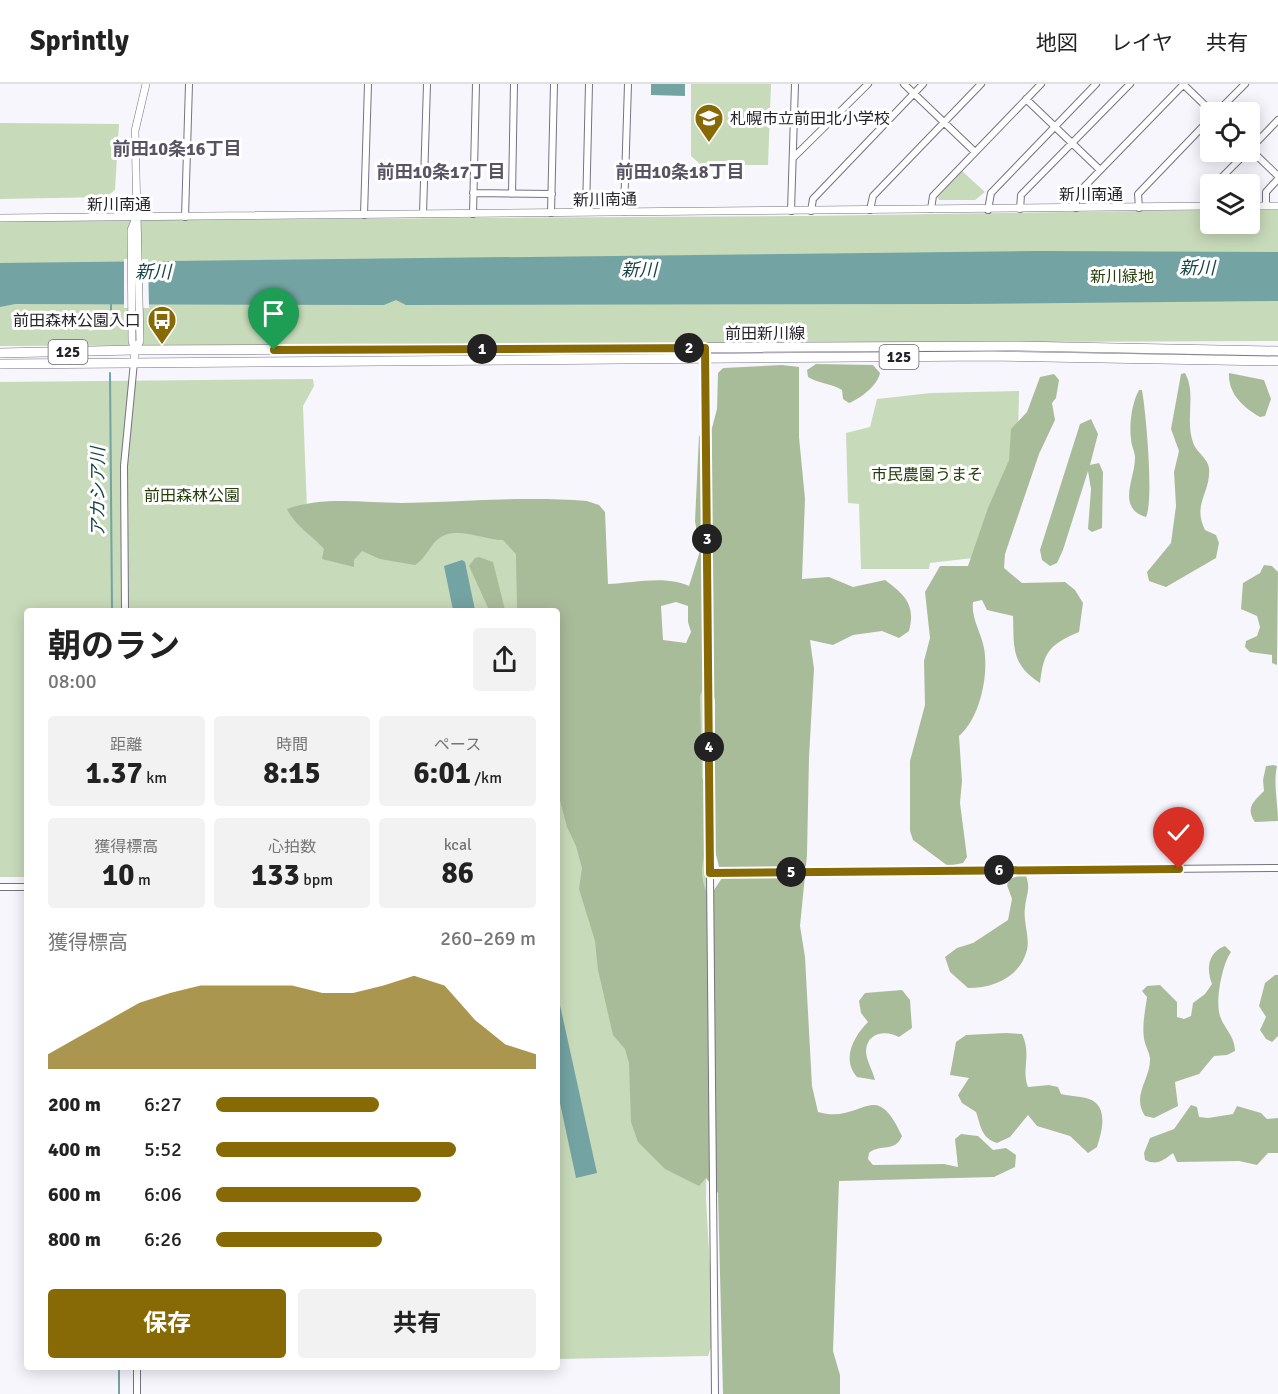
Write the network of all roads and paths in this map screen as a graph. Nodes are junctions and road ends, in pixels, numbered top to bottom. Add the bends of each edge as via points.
1 (146, 84) edge
2 (189, 84) edge
3 (368, 84) edge
4 (427, 84) edge
5 (476, 84) edge
6 (514, 84) edge
7 (554, 84) edge
8 (589, 84) edge
9 (628, 84) edge
10 (795, 84) edge
11 (868, 84) edge
12 (904, 84) edge
13 (923, 84) edge
14 (981, 84) edge
15 (1041, 84) edge
16 (1096, 84) edge
17 (1130, 84) edge
18 (1183, 84) edge
19 (1245, 84) edge
20 (914, 93) junction
21 (1026, 99) junction
22 (1202, 102) edge
23 (1227, 102) edge
24 (1278, 120) edge
25 (944, 122) junction
26 (1055, 127) junction
27 (1200, 129) edge
28 (1260, 139) edge
29 (1072, 143) junction
30 (975, 152) junction
31 (793, 158) junction
32 (1260, 161) edge
33 (1237, 162) edge
34 (1100, 170) junction
35 (1225, 174) edge
36 (1278, 178) edge
37 (473, 193) junction
38 (512, 194) junction
39 (552, 194) junction
40 (1200, 206) edge
41 (1260, 206) edge
42 (1266, 206) junction
43 (1278, 206) edge
44 (1076, 207) junction
45 (1140, 208) junction
46 (931, 209) junction
47 (1020, 209) junction
48 (870, 210) junction
49 (988, 210) junction
50 (791, 211) junction
51 (811, 211) junction
52 (586, 212) junction
53 (624, 212) junction
54 (551, 213) junction
55 (423, 214) junction
56 (473, 214) junction
57 (364, 215) junction
58 (185, 217) junction
59 (0, 218) edge
60 (136, 218) junction
61 (136, 344) junction
62 (705, 348) junction
63 (1278, 351) edge
64 (0, 353) edge
65 (705, 359) junction
66 (1278, 361) edge
67 (134, 362) junction
68 (0, 364) edge
69 (125, 608) edge
70 (1278, 867) edge
71 (710, 873) junction
72 (0, 887) edge
73 (24, 887) edge
74 (137, 1370) edge
75 (137, 1394) edge
76 (715, 1394) edge

1 - 60 street via 135,131
2 - 58 street
3 - 57 street
4 - 55 street
5 - 37 street
6 - 38 street
7 - 39 street
8 - 52 street
9 - 53 street
10 - 31 street
11 - 31 street
12 - 20 street
13 - 20 street
14 - 25 street
15 - 21 street
16 - 26 street
17 - 29 street
18 - 22 street
18 - 34 street
19 - 23 street
20 - 25 street
20 - 51 street via 813,199
21 - 26 street
21 - 30 street
24 - 28 street
25 - 30 street
25 - 48 street via 873,196
26 - 29 street
26 - 49 street via 991,193
27 - 45 street via 1138,194
29 - 34 street
29 - 47 street via 1021,195
30 - 46 street via 933,196
31 - 50 street
32 - 36 street
33 - 35 street
34 - 44 street via 1078,194
36 - 42 street via 1266,192
37 - 38 street
37 - 56 street
38 - 39 street
39 - 54 street
40 - 45 street, 新川南通
41 - 42 street
42 - 43 street
44 - 45 street, 新川南通
44 - 47 street, 新川南通
46 - 48 street, 新川南通
46 - 49 street, 新川南通
47 - 49 street, 新川南通
48 - 51 street, 新川南通
50 - 51 street, 新川南通
50 - 53 street, 新川南通
52 - 53 street, 新川南通
52 - 54 street, 新川南通
54 - 56 street, 新川南通
55 - 56 street, 新川南通
55 - 57 street, 新川南通
57 - 58 street, 新川南通
58 - 60 street, 新川南通
59 - 60 street, 新川南通
60 - 61 street
61 - 62 main road, 前田新川線 / 125
61 - 64 main road, 前田新川線 / 125
61 - 67 street
62 - 63 main road, 前田新川線 / 125 via 1015,346
62 - 65 street
65 - 66 main road, 前田新川線 / 125 via 992,356
65 - 67 main road, 前田新川線 / 125
65 - 71 street
67 - 68 main road, 前田新川線 / 125
67 - 69 street via 124,466
70 - 71 street
71 - 76 street
72 - 73 street
74 - 75 street

